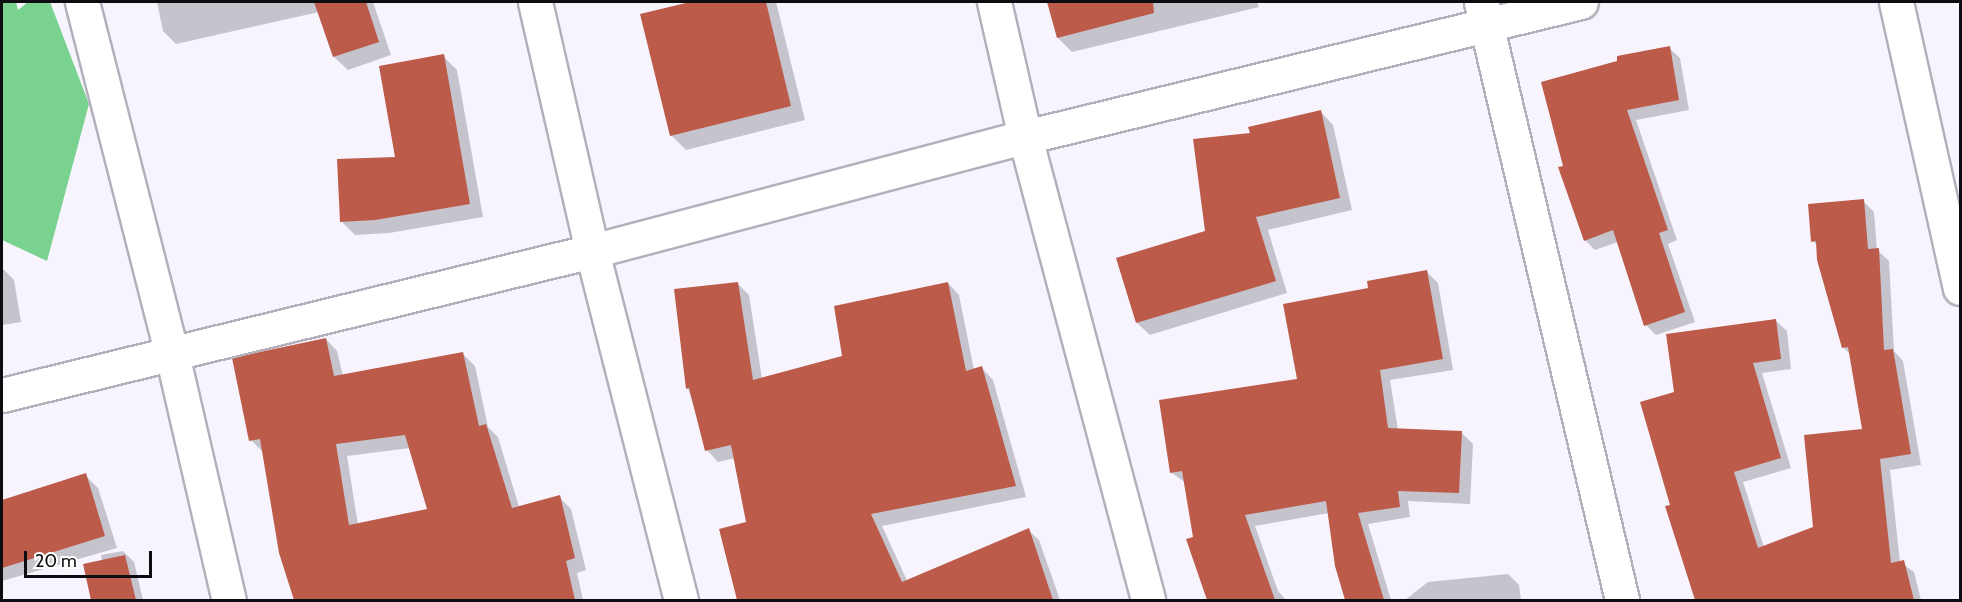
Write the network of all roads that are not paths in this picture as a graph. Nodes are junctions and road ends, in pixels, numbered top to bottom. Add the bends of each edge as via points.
1 (82, 2) edge
2 (535, 2) edge
3 (994, 2) edge
4 (1581, 2) edge
5 (1896, 2) edge
6 (1484, 13) edge
7 (1025, 137) junction
8 (592, 251) junction
9 (1960, 288) edge
10 (172, 354) junction
11 (2, 395) edge
12 (229, 600) edge
13 (681, 600) edge
14 (1148, 600) edge
15 (1623, 600) edge

1 - 10 street
2 - 8 street
3 - 7 street
4 - 6 street
5 - 9 street
6 - 7 street
6 - 15 street
7 - 8 street
7 - 14 street
8 - 10 street
8 - 13 street
10 - 11 street
10 - 12 street

